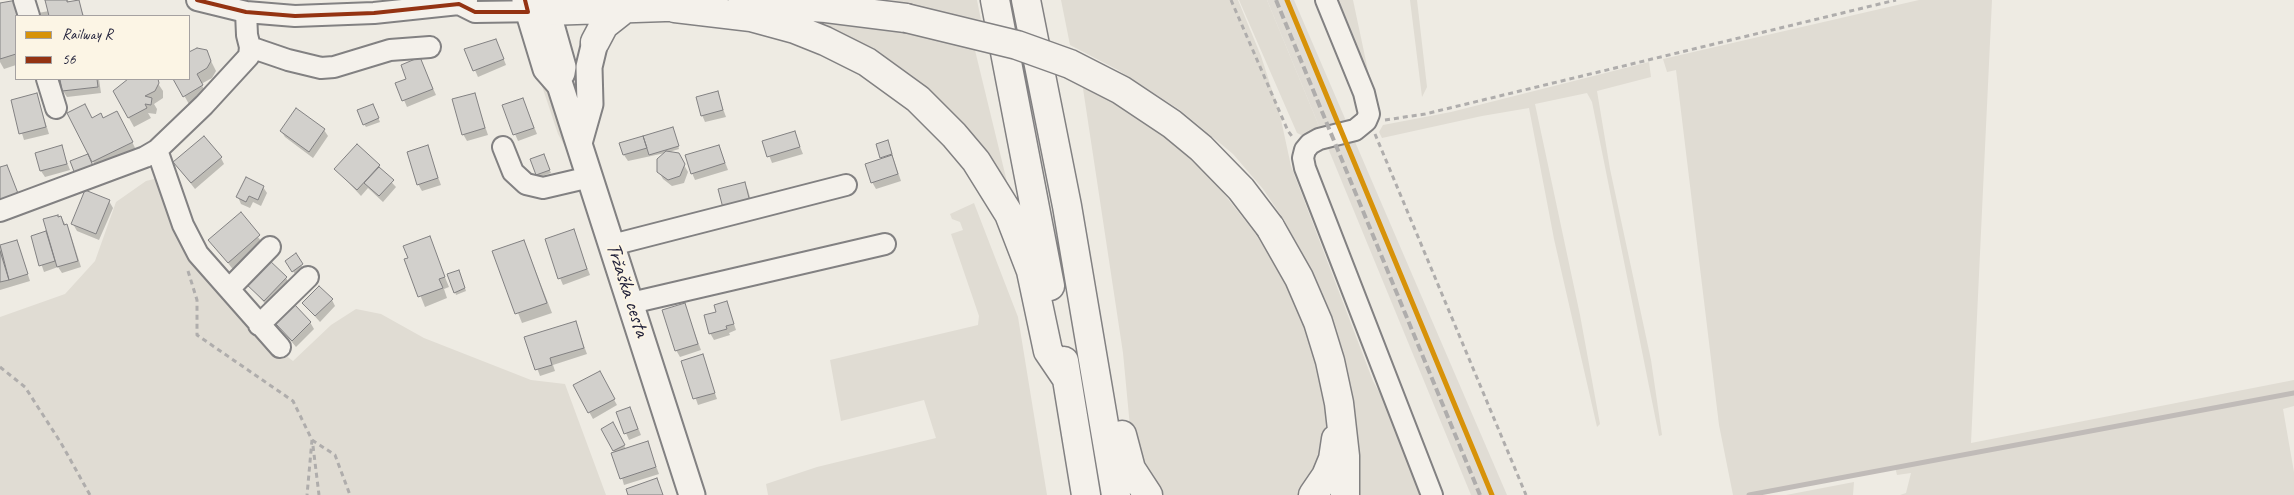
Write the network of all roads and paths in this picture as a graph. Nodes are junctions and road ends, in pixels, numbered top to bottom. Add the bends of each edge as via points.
1 (24, 0) edge
2 (995, 0) edge
3 (1026, 0) edge
4 (1231, 0) edge
5 (1326, 0) edge
6 (1896, 0) edge
7 (201, 1) edge
8 (736, 1) edge
9 (463, 2) edge
10 (536, 6) edge
11 (675, 8) junction
12 (623, 10) junction
13 (246, 12) junction
14 (29, 15) edge
15 (595, 42) joint
16 (250, 47) junction
17 (430, 47) dead end
18 (47, 80) edge
19 (56, 108) dead end
20 (1366, 121) junction
21 (579, 143) junction
22 (503, 147) dead end
23 (157, 150) junction
24 (1305, 150) junction
25 (590, 177) junction
26 (846, 185) dead end
27 (0, 211) edge
28 (885, 244) dead end
29 (612, 245) junction
30 (270, 247) dead end
31 (187, 267) dead end
32 (308, 277) dead end
33 (229, 289) junction
34 (631, 303) junction
35 (259, 325) junction
36 (280, 347) dead end
37 (1093, 353) junction
38 (0, 367) edge
39 (1067, 379) junction
40 (1338, 403) junction
41 (312, 440) junction
42 (90, 495) edge
43 (307, 495) edge
44 (319, 495) edge
45 (350, 495) edge
46 (692, 495) edge
47 (1086, 495) edge
48 (1116, 495) edge
49 (1148, 495) edge
50 (1313, 495) edge
51 (1344, 495) edge
52 (1432, 495) edge
53 (1526, 495) edge

1 - 14 street
2 - 39 highway
3 - 37 highway
4 - 24 path via 1288,132
5 - 20 street via 1368,106
6 - 20 path via 1425,114
7 - 13 street
8 - 11 highway
8 - 40 highway, bridge via 906,18 1017,45 1070,64 1121,90 1172,124 1241,189 1270,227 1299,278 1318,322
9 - 10 street via 475,12
9 - 13 street via 335,16
10 - 12 highway
10 - 21 main road, Tržaška cesta via 563,66 560,85
11 - 12 highway
11 - 39 highway via 751,17 795,29 867,62 924,104 976,161 1009,214 1031,270 1048,351
12 - 15 highway via 604,25
13 - 16 street
15 - 21 main road via 589,67 590,104
16 - 17 street via 321,68 390,50
16 - 23 street via 249,56
18 - 19 street
20 - 24 street via 1355,130 1319,139
20 - 53 path via 1375,135
21 - 25 main road, Tržaška cesta
22 - 25 street via 513,172 526,184 543,188
23 - 27 street
23 - 33 street via 183,225 198,254
24 - 52 street via 1305,168
25 - 29 main road, Tržaška cesta
26 - 29 street
28 - 34 street
29 - 34 main road, Tržaška cesta
30 - 33 street
31 - 41 path via 197,300 197,335 293,401
32 - 35 street
33 - 35 street
34 - 46 main road, Tržaška cesta
35 - 36 street
37 - 48 highway
37 - 49 highway via 1113,388 1125,452
38 - 42 path via 25,387
39 - 47 highway
40 - 50 highway via 1333,459
40 - 51 highway via 1345,456
41 - 43 path
41 - 44 path
41 - 45 path via 335,455

